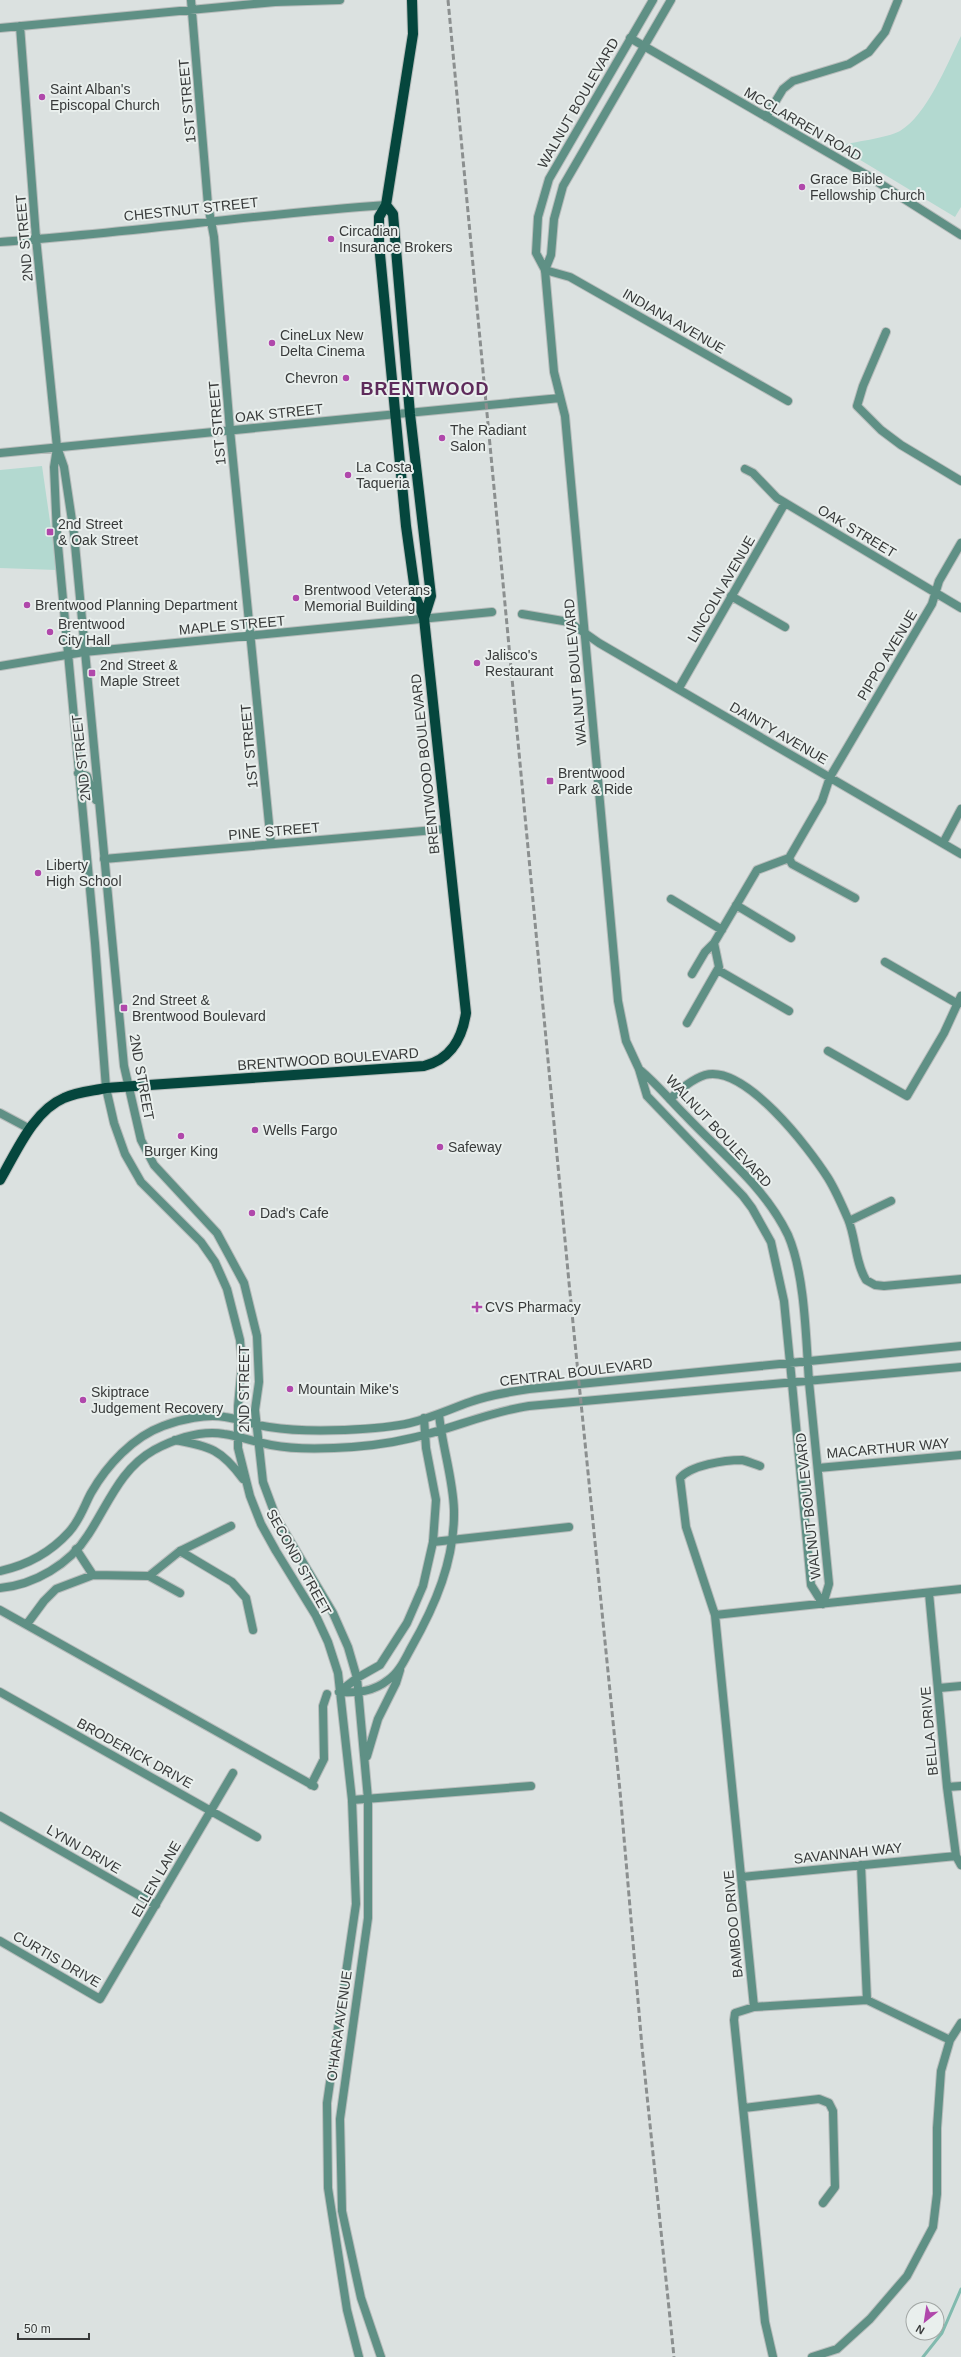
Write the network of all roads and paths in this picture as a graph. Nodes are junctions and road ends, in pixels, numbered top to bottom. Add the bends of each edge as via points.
1 (191, 0) edge
2 (340, 0) edge
3 (412, 0) edge
4 (652, 0) edge
5 (671, 0) edge
6 (898, 0) edge
7 (192, 10) junction
8 (20, 26) junction
9 (0, 28) edge
10 (630, 38) junction
11 (644, 46) junction
12 (766, 117) junction
13 (386, 205) junction
14 (211, 221) junction
15 (961, 235) edge
16 (36, 238) junction
17 (0, 242) edge
18 (545, 270) junction
19 (886, 332) dead end
20 (560, 398) junction
21 (788, 401) dead end
22 (410, 414) junction
23 (397, 415) junction
24 (230, 430) junction
25 (57, 447) junction
26 (0, 453) edge
27 (745, 469) dead end
28 (961, 481) edge
29 (785, 503) junction
30 (961, 543) edge
31 (935, 593) junction
32 (731, 596) junction
33 (961, 608) edge
34 (492, 612) dead end
35 (522, 614) dead end
36 (424, 618) junction
37 (785, 627) dead end
38 (585, 633) junction
39 (252, 637) junction
40 (84, 652) junction
41 (69, 655) junction
42 (0, 666) edge
43 (678, 688) junction
44 (78, 773) junction
45 (830, 777) junction
46 (98, 802) junction
47 (961, 809) edge
48 (446, 829) junction
49 (944, 843) junction
50 (271, 844) junction
51 (961, 854) edge
52 (789, 858) junction
53 (104, 859) junction
54 (855, 898) dead end
55 (671, 899) dead end
56 (736, 905) junction
57 (722, 930) junction
58 (791, 938) dead end
59 (714, 943) junction
60 (885, 962) dead end
61 (718, 970) junction
62 (692, 974) dead end
63 (961, 996) edge
64 (958, 1004) junction
65 (789, 1011) dead end
66 (688, 1023) dead end
67 (828, 1051) dead end
68 (639, 1069) junction
69 (127, 1087) junction
70 (106, 1088) junction
71 (670, 1099) junction
72 (0, 1113) edge
73 (30, 1130) junction
74 (0, 1180) edge
75 (891, 1201) dead end
76 (849, 1221) junction
77 (961, 1279) edge
78 (961, 1346) edge
79 (807, 1362) junction
80 (790, 1364) junction
81 (961, 1367) edge
82 (809, 1382) junction
83 (792, 1384) junction
84 (439, 1414) junction
85 (424, 1418) junction
86 (237, 1420) junction
87 (256, 1424) junction
88 (440, 1430) junction
89 (426, 1434) junction
90 (238, 1437) junction
91 (175, 1440) junction
92 (257, 1442) junction
93 (961, 1455) edge
94 (760, 1466) dead end
95 (818, 1468) junction
96 (247, 1484) junction
97 (231, 1526) dead end
98 (569, 1528) dead end
99 (452, 1540) junction
100 (433, 1542) junction
101 (76, 1549) junction
102 (180, 1550) junction
103 (0, 1571) edge
104 (93, 1575) junction
105 (149, 1576) junction
106 (0, 1588) edge
107 (961, 1589) edge
108 (180, 1593) dead end
109 (929, 1593) junction
110 (823, 1604) junction
111 (0, 1610) edge
112 (715, 1615) junction
113 (27, 1624) junction
114 (253, 1630) dead end
115 (401, 1666) junction
116 (358, 1678) junction
117 (961, 1686) edge
118 (938, 1688) junction
119 (0, 1692) edge
120 (339, 1692) junction
121 (359, 1693) junction
122 (327, 1694) dead end
123 (366, 1762) junction
124 (233, 1772) dead end
125 (531, 1786) dead end
126 (961, 1786) edge
127 (947, 1787) junction
128 (368, 1799) junction
129 (352, 1800) junction
130 (211, 1810) junction
131 (0, 1816) edge
132 (257, 1837) dead end
133 (956, 1856) junction
134 (861, 1865) junction
135 (961, 1865) edge
136 (742, 1877) junction
137 (156, 1905) junction
138 (0, 1941) edge
139 (100, 1999) joint
140 (867, 2000) junction
141 (754, 2007) junction
142 (961, 2023) edge
143 (950, 2040) junction
144 (744, 2108) junction
145 (823, 2203) dead end
146 (359, 2357) edge
147 (381, 2357) edge
148 (773, 2357) edge
149 (812, 2357) edge

1 - 7 street, 1ST STREET
2 - 7 street via 275,2
3 - 13 main road, BRENTWOOD BOULEVARD via 412,34
4 - 10 street, WALNUT BOULEVARD
5 - 11 street, WALNUT BOULEVARD
6 - 12 street via 885,32 869,52 849,64 793,81 783,89
7 - 8 street
7 - 14 street, 1ST STREET
8 - 9 street
8 - 16 street, 2ND STREET
10 - 11 street, MCCLARREN ROAD
10 - 18 street, WALNUT BOULEVARD via 549,179 538,217 536,253
11 - 12 street, MCCLARREN ROAD
11 - 18 street, WALNUT BOULEVARD via 563,186 554,219 551,255
12 - 15 street, MCCLARREN ROAD via 865,174
13 - 14 street, CHESTNUT STREET via 294,211
13 - 22 main road, BRENTWOOD BOULEVARD via 393,214
13 - 23 main road, BRENTWOOD BOULEVARD via 379,217 379,244
14 - 16 street, CHESTNUT STREET
14 - 24 street, 1ST STREET
16 - 17 street, CHESTNUT STREET
16 - 25 street, 2ND STREET
18 - 20 street, WALNUT BOULEVARD via 554,372
18 - 21 street, INDIANA AVENUE via 570,277
19 - 28 street via 857,406 881,430 901,445
20 - 22 street, OAK STREET
20 - 38 street, WALNUT BOULEVARD via 565,416
22 - 23 street, OAK STREET
22 - 36 main road, BRENTWOOD BOULEVARD via 431,596
23 - 24 street, OAK STREET
23 - 36 main road, BRENTWOOD BOULEVARD via 406,526 416,598
24 - 25 street, OAK STREET
24 - 39 street, 1ST STREET
25 - 26 street, OAK STREET
25 - 40 street, 2ND STREET via 64,467 74,534
25 - 41 street, 2ND STREET via 54,467 57,535
27 - 29 street, OAK STREET
29 - 31 street, OAK STREET
29 - 32 street, LINCOLN AVENUE
30 - 31 street, PIPPO AVENUE
31 - 33 street, OAK STREET
31 - 45 street, PIPPO AVENUE via 932,604
32 - 37 street
32 - 43 street, LINCOLN AVENUE
34 - 36 street, MAPLE STREET
35 - 38 street via 569,622
36 - 39 street, MAPLE STREET
36 - 48 main road, BRENTWOOD BOULEVARD
38 - 43 street, DAINTY AVENUE
38 - 68 street, WALNUT BOULEVARD via 618,1001 626,1041
39 - 40 street, MAPLE STREET
39 - 50 street, 1ST STREET
40 - 41 street, MAPLE STREET
40 - 46 street, 2ND STREET
41 - 42 street, MAPLE STREET
41 - 44 street, 2ND STREET
43 - 45 street, DAINTY AVENUE
44 - 46 street via 87,776
44 - 70 street, 2ND STREET
45 - 49 street, DAINTY AVENUE
45 - 52 street, PIPPO AVENUE via 822,801
46 - 53 street, 2ND STREET
47 - 49 street
48 - 50 street, PINE STREET
48 - 69 main road, BRENTWOOD BOULEVARD via 466,1013 455,1048 446,1056 424,1066
49 - 51 street, DAINTY AVENUE
50 - 53 street, PINE STREET
52 - 54 street via 792,864
52 - 56 street via 757,870
53 - 69 street, 2ND STREET
55 - 57 street
56 - 57 street
56 - 58 street
57 - 59 street
59 - 61 street
59 - 62 street via 705,952
60 - 64 street
61 - 65 street
61 - 66 street
63 - 64 street
64 - 67 street via 944,1033 906,1096
68 - 71 street, WALNUT BOULEVARD
68 - 80 street, WALNUT BOULEVARD via 646,1096 730,1181 761,1222 777,1263 784,1301
69 - 70 main road, BRENTWOOD BOULEVARD
69 - 87 street, 2ND STREET via 141,1140 154,1165 217,1233 244,1283 257,1336 259,1359 259,1382 254,1410
70 - 73 main road, BRENTWOOD BOULEVARD via 62,1098 48,1107
70 - 86 street, 2ND STREET via 125,1154 141,1182 201,1242 227,1289 235,1315 242,1363
71 - 76 street via 695,1079 705,1075 728,1076 742,1084 800,1138 829,1180
71 - 79 street, WALNUT BOULEVARD via 753,1183 788,1236 797,1270
72 - 73 street
73 - 74 main road, BRENTWOOD BOULEVARD
75 - 76 street
76 - 77 street via 864,1276 870,1283 884,1286
78 - 79 street, CENTRAL BOULEVARD
79 - 80 street, CENTRAL BOULEVARD
79 - 82 street, WALNUT BOULEVARD
80 - 83 street, WALNUT BOULEVARD
80 - 84 street, CENTRAL BOULEVARD via 529,1389 499,1394
81 - 82 street, CENTRAL BOULEVARD
82 - 83 street, CENTRAL BOULEVARD
82 - 95 street, WALNUT BOULEVARD
83 - 88 street, CENTRAL BOULEVARD via 529,1406 506,1410
83 - 110 street, WALNUT BOULEVARD via 811,1584
84 - 85 street, CENTRAL BOULEVARD
84 - 88 street
85 - 87 street, CENTRAL BOULEVARD via 409,1423 344,1430 297,1431
85 - 89 street
86 - 87 street, CENTRAL BOULEVARD
86 - 90 street, SECOND STREET
86 - 103 street, CENTRAL BOULEVARD via 213,1416 181,1421 162,1426 137,1441 104,1473 70,1532 51,1550 36,1559
87 - 92 street, 2ND STREET
88 - 89 street, CENTRAL BOULEVARD
88 - 99 street via 454,1510
89 - 92 street, CENTRAL BOULEVARD via 374,1445 335,1448 293,1448
89 - 100 street via 436,1500
90 - 91 street, CENTRAL BOULEVARD via 222,1433 201,1434
90 - 92 street, CENTRAL BOULEVARD
90 - 96 street, SECOND STREET via 238,1448
91 - 96 street via 205,1445 232,1464
91 - 101 street, CENTRAL BOULEVARD via 153,1451 134,1466 113,1489 88,1536
92 - 116 street, 2ND STREET via 263,1482 276,1517 333,1612
93 - 95 street, MACARTHUR WAY
94 - 112 street, BAMBOO DRIVE via 742,1460 701,1466 686,1471 680,1478 686,1527
95 - 110 street, WALNUT BOULEVARD via 829,1584
96 - 120 street, SECOND STREET via 261,1524 316,1616 328,1642 338,1673
97 - 102 street
98 - 99 street
99 - 100 street
99 - 115 street via 438,1598
100 - 116 street via 424,1586 407,1622 380,1665
101 - 104 street
101 - 106 street, CENTRAL BOULEVARD via 66,1560 39,1577
102 - 105 street
102 - 114 street via 232,1582 246,1598
104 - 105 street
104 - 113 street via 56,1589
105 - 108 street
107 - 109 street
109 - 110 street
109 - 118 street, BELLA DRIVE
110 - 112 street
111 - 113 street
112 - 136 street, BAMBOO DRIVE
113 - 122 street via 313,1786 324,1759 323,1706
115 - 121 street via 389,1680
115 - 123 street via 396,1683 378,1719
116 - 120 street
116 - 121 street, O'HARA AVENUE
117 - 118 street
118 - 127 street, BELLA DRIVE
119 - 130 street, BRODERICK DRIVE
120 - 121 street
120 - 129 street, O'HARA AVENUE
121 - 123 street, O'HARA AVENUE
123 - 128 street, O'HARA AVENUE
124 - 130 street, ELLEN LANE
125 - 128 street
126 - 127 street
127 - 133 street, BELLA DRIVE
128 - 129 street
128 - 147 street, O'HARA AVENUE via 368,1918 340,2119 341,2203 361,2298
129 - 146 street, O'HARA AVENUE via 356,1904 327,2103 328,2172 337,2253 347,2310
130 - 132 street, BRODERICK DRIVE
130 - 137 street, ELLEN LANE
131 - 137 street, LYNN DRIVE
133 - 134 street, SAVANNAH WAY
133 - 135 street, BELLA DRIVE
134 - 136 street, SAVANNAH WAY
134 - 140 street
136 - 141 street, BAMBOO DRIVE
137 - 139 street, ELLEN LANE
138 - 139 street, CURTIS DRIVE
140 - 141 street
140 - 143 street
141 - 144 street via 736,2013 734,2020
142 - 143 street
143 - 149 street via 941,2070 937,2128 937,2194 933,2227 907,2276 870,2319 838,2349
144 - 145 street via 819,2099 829,2102 833,2110 835,2187
144 - 148 street via 765,2322

